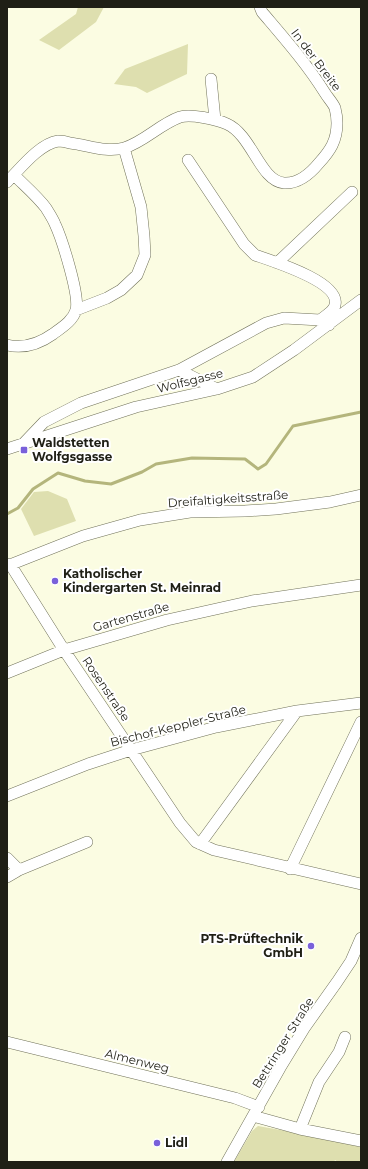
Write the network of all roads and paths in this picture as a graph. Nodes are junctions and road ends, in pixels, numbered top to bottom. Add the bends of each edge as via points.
1 (260, 7) edge
2 (211, 79) dead end
3 (215, 120) junction
4 (124, 148) junction
5 (188, 160) dead end
6 (10, 179) edge
7 (352, 192) dead end
8 (277, 263) junction
9 (361, 300) edge
10 (76, 310) junction
11 (325, 322) junction
12 (7, 345) edge
13 (179, 370) junction
14 (217, 389) junction
15 (21, 445) junction
16 (7, 449) edge
17 (361, 495) edge
18 (9, 565) edge
19 (361, 585) edge
20 (64, 650) junction
21 (7, 673) edge
22 (361, 703) edge
23 (297, 711) junction
24 (361, 722) edge
25 (131, 750) junction
26 (7, 796) edge
27 (87, 842) dead end
28 (200, 844) junction
29 (7, 858) edge
30 (290, 869) junction
31 (19, 870) junction
32 (7, 877) edge
33 (361, 884) edge
34 (361, 938) edge
35 (356, 962) edge
36 (345, 1037) dead end
37 (7, 1042) edge
38 (256, 1112) junction
39 (300, 1129) junction
40 (361, 1141) edge
41 (227, 1162) edge

1 - 3 street, In der Breite via 317,79 335,108 336,137 331,150 305,177 295,183 282,183 273,179 264,169 238,131 228,124
2 - 3 street
3 - 4 street, In der Breite via 180,117
4 - 6 street, In der Breite via 109,150 58,141 41,148
4 - 10 street via 141,207 145,255 137,275 121,290
5 - 8 street via 250,252
6 - 10 street via 32,192 55,223 72,274
7 - 8 street
8 - 11 street via 308,276 332,293 336,304
9 - 11 street, Wolfsgasse
10 - 12 street via 62,327 37,343 23,347
11 - 13 street via 284,318 274,320
11 - 14 street, Wolfsgasse via 294,350 253,377
13 - 14 street
13 - 15 street via 81,403 44,422
14 - 15 street, Wolfsgasse via 136,408
15 - 16 street, Wolfsgasse
17 - 18 street, Dreifaltigkeitsstraße via 276,509 190,512 140,520 83,536
18 - 20 street, Rosenstraße
19 - 20 street, Gartenstraße via 252,601 167,620
20 - 21 street, Gartenstraße
20 - 25 street, Rosenstraße
22 - 23 street, Bischof-Keppler-Straße
23 - 25 street, Bischof-Keppler-Straße
23 - 28 street
24 - 30 street
25 - 26 street, Bischof-Keppler-Straße
25 - 28 street, Rosenstraße via 180,823
27 - 31 street
28 - 30 street via 214,850
29 - 31 street
30 - 33 street
31 - 32 street
34 - 35 street, Bettringer Straße
35 - 38 street, Bettringer Straße via 337,982 305,1027
36 - 39 street via 339,1052 319,1082
37 - 38 street, Almenweg via 235,1098
38 - 39 street, Almenweg via 268,1121
38 - 41 street, Bettringer Straße
39 - 40 street, Almenweg

